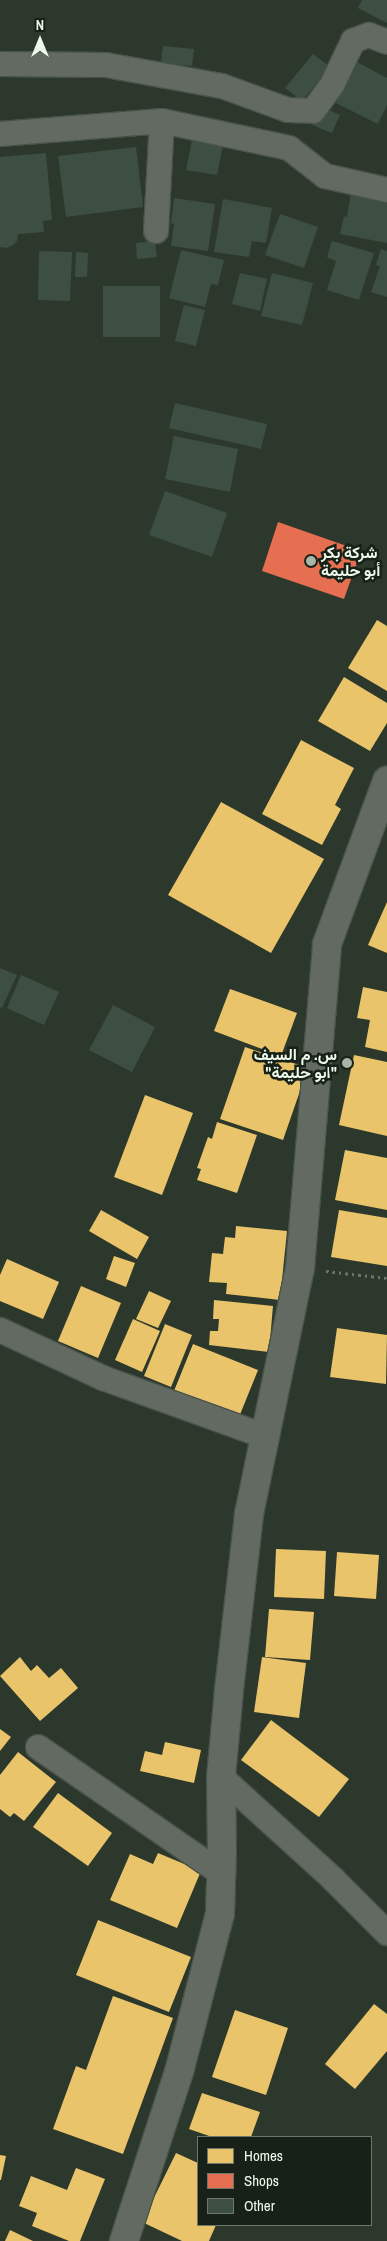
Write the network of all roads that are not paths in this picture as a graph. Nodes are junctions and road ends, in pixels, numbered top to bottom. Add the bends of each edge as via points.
1 (387, 42) edge
2 (0, 64) edge
3 (162, 121) junction
4 (0, 134) edge
5 (387, 190) edge
6 (156, 231) dead end
7 (387, 781) edge
8 (0, 1330) edge
9 (267, 1437) junction
10 (38, 1747) dead end
11 (221, 1777) junction
12 (222, 1874) junction
13 (387, 1933) edge
14 (124, 2241) edge

1 - 2 street via 368,35 353,41 333,83 313,111 288,110 222,86 106,65
3 - 4 street
3 - 5 street via 290,148 325,176
3 - 6 street
7 - 9 street via 327,944 300,1268
8 - 9 street via 103,1378
9 - 11 street via 249,1514
10 - 12 street
11 - 12 street
11 - 13 street
12 - 14 street via 220,1914 179,2072

